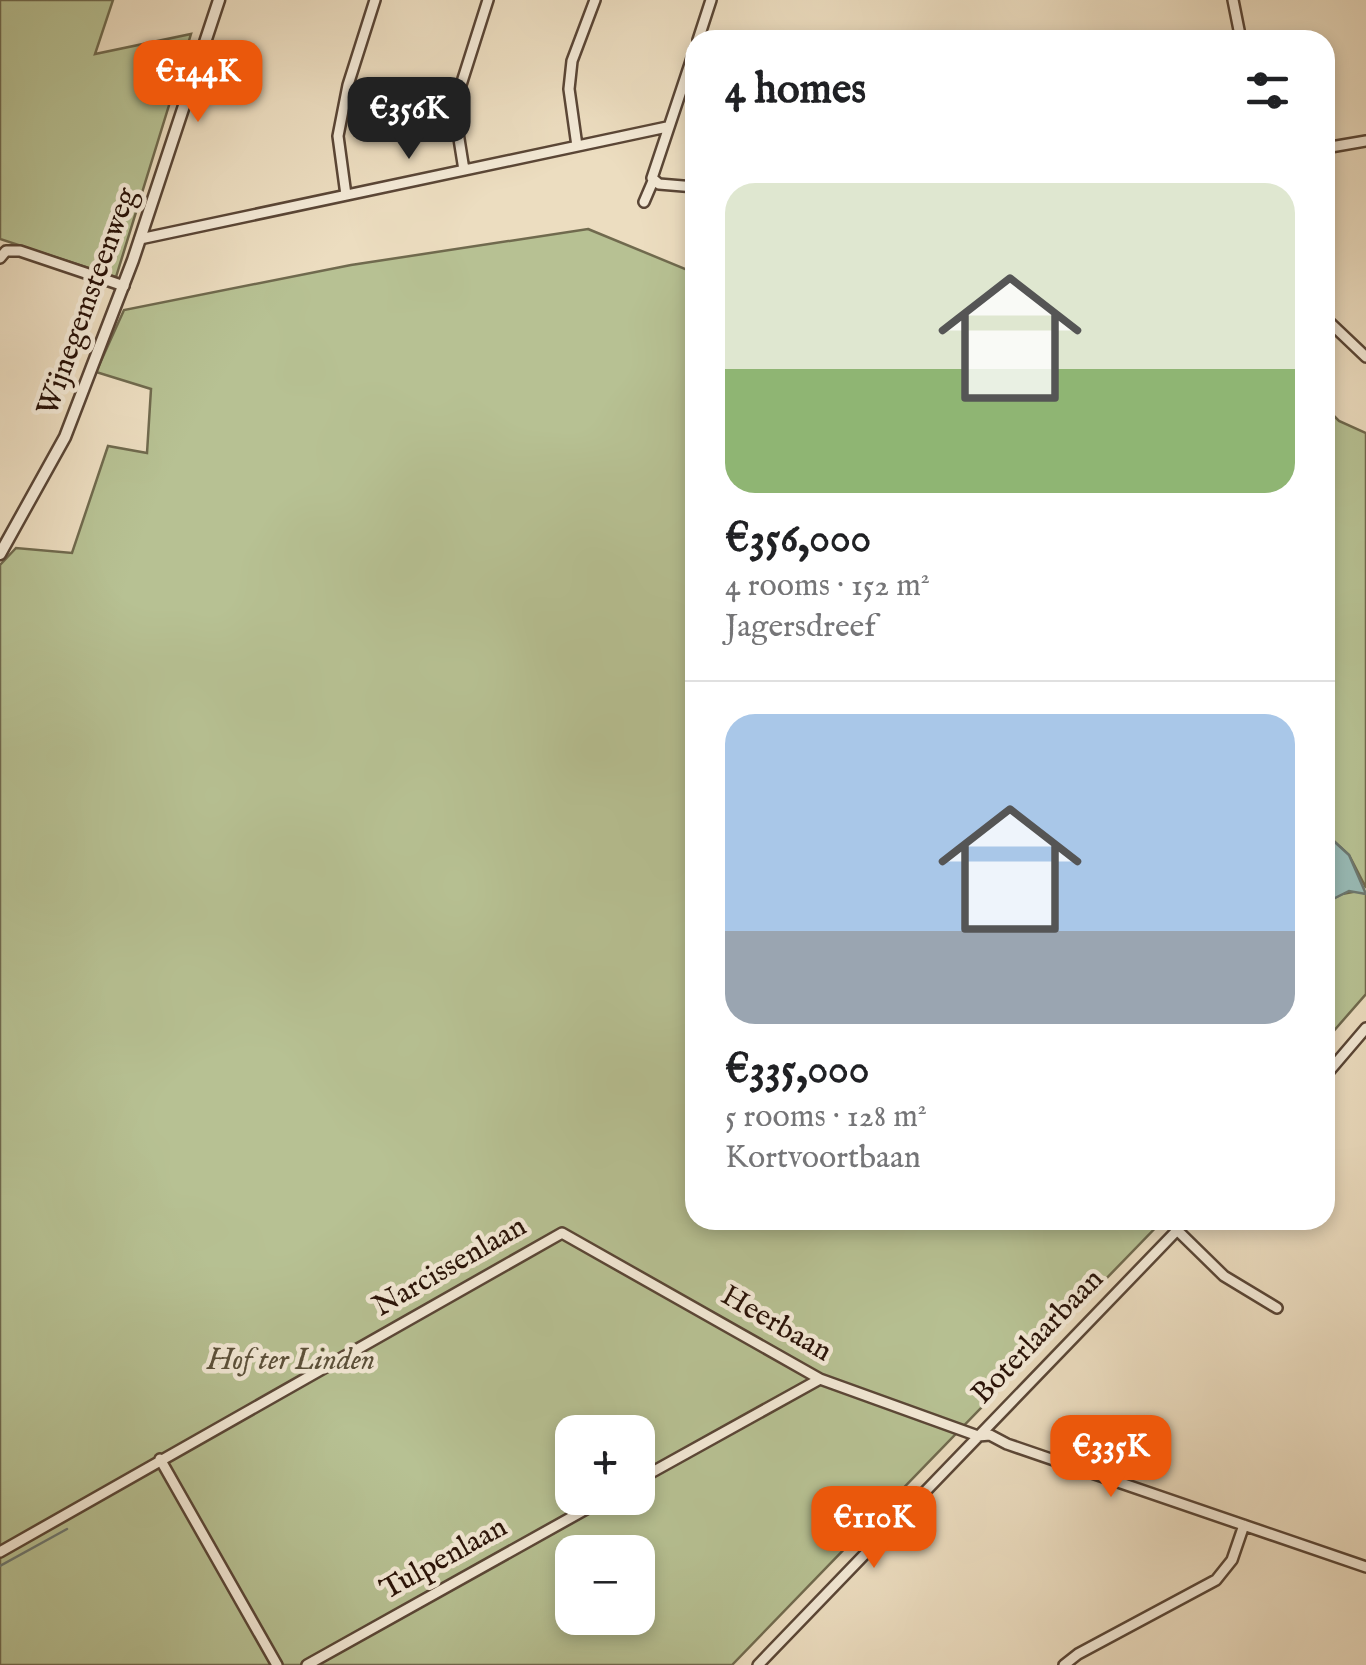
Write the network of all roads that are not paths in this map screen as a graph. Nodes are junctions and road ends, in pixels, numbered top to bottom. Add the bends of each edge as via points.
1 (218, 0) edge
2 (375, 0) edge
3 (488, 0) edge
4 (595, 0) edge
5 (711, 0) edge
6 (1232, 0) edge
7 (701, 30) edge
8 (1239, 30) edge
9 (685, 78) edge
10 (667, 128) junction
11 (1366, 141) edge
12 (577, 146) junction
13 (1335, 146) edge
14 (464, 170) junction
15 (654, 182) junction
16 (685, 187) edge
17 (346, 195) junction
18 (644, 202) dead end
19 (140, 239) junction
20 (0, 258) edge
21 (124, 286) junction
22 (1335, 328) edge
23 (1366, 357) edge
24 (0, 554) edge
25 (1366, 1028) edge
26 (1335, 1064) edge
27 (1177, 1230) joint
28 (560, 1233) joint
29 (1277, 1308) dead end
30 (820, 1379) junction
31 (978, 1436) junction
32 (160, 1459) junction
33 (655, 1471) edge
34 (576, 1515) edge
35 (1244, 1526) junction
36 (1366, 1550) edge
37 (0, 1552) edge
38 (1362, 1565) edge
39 (277, 1665) edge
40 (307, 1665) edge
41 (758, 1665) edge
42 (1064, 1665) edge

1 - 19 street, Wijnegemsteenweg
2 - 17 street via 338,136
3 - 14 street via 455,114
4 - 12 street via 572,61
5 - 7 street
6 - 8 street
9 - 10 street
10 - 12 street
10 - 15 street
11 - 13 street
12 - 14 street
14 - 17 street
15 - 16 street
15 - 18 street
17 - 19 street
19 - 21 street, Wijnegemsteenweg
20 - 21 street via 20,252
21 - 24 street, Wijnegemsteenweg via 61,446
22 - 23 street
25 - 26 street
27 - 29 street via 1224,1276
27 - 31 street, Boterlaarbaan
28 - 30 street, Heerbaan
28 - 32 street, Narcissenlaan
30 - 31 street, Heerbaan
30 - 33 street
31 - 35 street, Heerbaan
31 - 41 street, Boterlaarbaan
32 - 37 street, Narcissenlaan
32 - 39 street
34 - 40 street, Tulpenlaan
35 - 38 street, Heerbaan
35 - 42 street via 1216,1580
36 - 38 street

